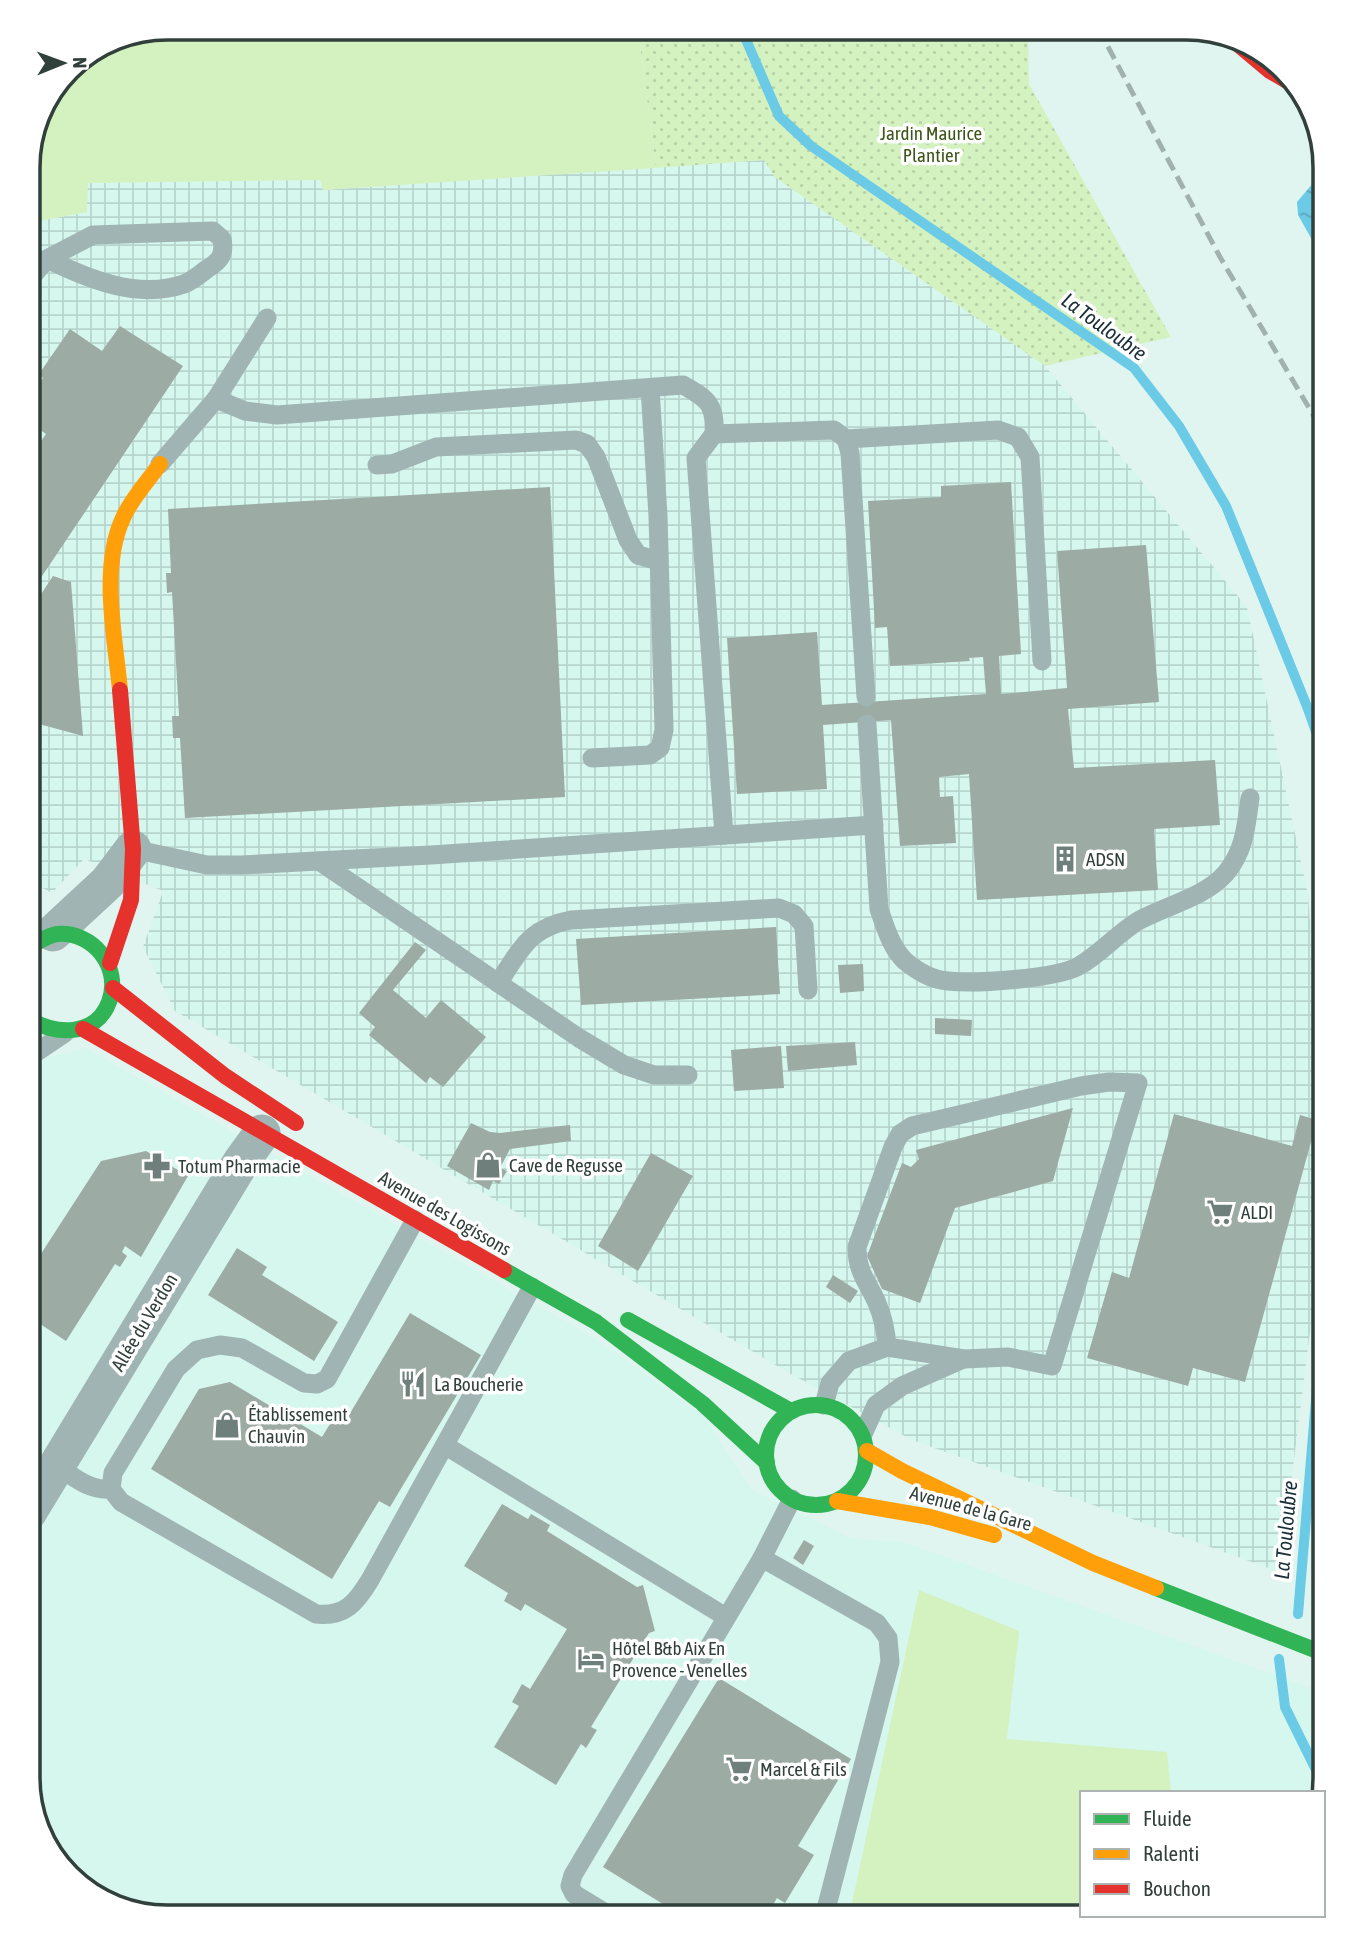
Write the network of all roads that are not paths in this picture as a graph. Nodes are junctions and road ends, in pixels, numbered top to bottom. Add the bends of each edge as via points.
1 (47, 260) junction
2 (41, 267) edge
3 (267, 318) dead end
4 (650, 388) junction
5 (216, 399) junction
6 (714, 434) junction
7 (846, 439) junction
8 (160, 464) joint
9 (377, 464) dead end
10 (659, 561) junction
11 (1042, 661) dead end
12 (866, 697) dead end
13 (867, 724) dead end
14 (592, 758) dead end
15 (1250, 798) dead end
16 (874, 825) junction
17 (724, 835) junction
18 (133, 849) junction
19 (319, 861) junction
20 (41, 934) edge
21 (41, 936) edge
22 (110, 963) junction
23 (498, 983) junction
24 (113, 988) junction
25 (808, 990) dead end
26 (40, 1027) edge
27 (74, 1031) junction
28 (40, 1051) edge
29 (688, 1074) dead end
30 (310, 1132) dead end
31 (262, 1133) junction
32 (415, 1220) junction
33 (533, 1287) junction
34 (617, 1314) dead end
35 (887, 1346) junction
36 (964, 1359) junction
37 (824, 1405) junction
38 (791, 1410) junction
39 (865, 1443) junction
40 (446, 1446) junction
41 (767, 1463) junction
42 (56, 1465) junction
43 (111, 1489) junction
44 (40, 1492) edge
45 (792, 1499) junction
46 (837, 1501) junction
47 (762, 1558) junction
48 (1093, 1563) junction
49 (726, 1617) junction
50 (1313, 1649) edge
51 (591, 1904) edge
52 (827, 1905) edge

1 - 1 lane via 83,277 158,289 186,284 219,261 224,250 222,239 213,231 93,235
1 - 2 lane
3 - 5 lane
4 - 5 lane via 277,415 245,411
4 - 6 lane via 683,385 704,396 715,414
4 - 10 lane
5 - 8 lane
6 - 7 lane via 834,430
6 - 17 lane via 696,458
7 - 11 lane via 999,430 1018,437 1030,457
7 - 12 lane
8 - 18 main road via 123,517 110,576
9 - 10 lane via 392,464 436,447 576,440 587,444 596,457 638,555
10 - 14 lane via 664,730 660,748 650,755
13 - 16 lane
15 - 16 lane via 1241,850 1225,874 1196,895 1135,923 1078,967 1035,978 947,981 925,975 903,959 879,909
16 - 17 lane
17 - 19 lane
18 - 19 lane via 207,865
18 - 20 street via 108,882
18 - 22 main road via 131,900
19 - 23 lane
21 - 22 main road via 68,932 82,936
22 - 24 main road
23 - 25 lane via 532,934 552,923 779,908 794,914 804,926
23 - 29 lane via 624,1065 654,1075
24 - 27 main road via 97,1019
24 - 30 main road via 207,1063
26 - 27 main road, Avenue des Logissons
27 - 28 lane
27 - 31 main road, Avenue des Logissons via 144,1062
31 - 32 main road, Avenue des Logissons
31 - 42 street, Allée du Verdon
32 - 33 main road, Avenue des Logissons
32 - 43 lane via 327,1379 304,1383 242,1348 220,1345 197,1350 176,1369 113,1473
33 - 40 lane
33 - 41 main road, Avenue des Logissons via 596,1322 664,1372
34 - 38 main road
35 - 36 lane
35 - 36 lane via 877,1303 857,1262 857,1247 900,1134 912,1126 1081,1086 1138,1083 1052,1366 1008,1357
35 - 37 lane via 849,1361 830,1383
36 - 39 lane via 902,1386 876,1405
37 - 38 main road
37 - 39 main road, Avenue de la Gare via 853,1420
38 - 41 main road via 771,1433
39 - 46 main road via 866,1466 860,1480
39 - 48 main road, Avenue de la Gare via 902,1471
40 - 43 lane via 359,1597 332,1616 316,1614 132,1509
40 - 49 lane
41 - 45 main road via 771,1478
42 - 43 lane via 89,1487
42 - 44 street, Allée du Verdon
45 - 46 main road, Avenue de la Gare via 822,1505
45 - 47 lane
46 - 48 main road, Avenue de la Gare via 930,1517
47 - 49 lane
47 - 52 lane via 877,1623 888,1638 890,1662
48 - 50 main road, Avenue de la Gare
49 - 51 lane via 573,1875 570,1886 574,1894

